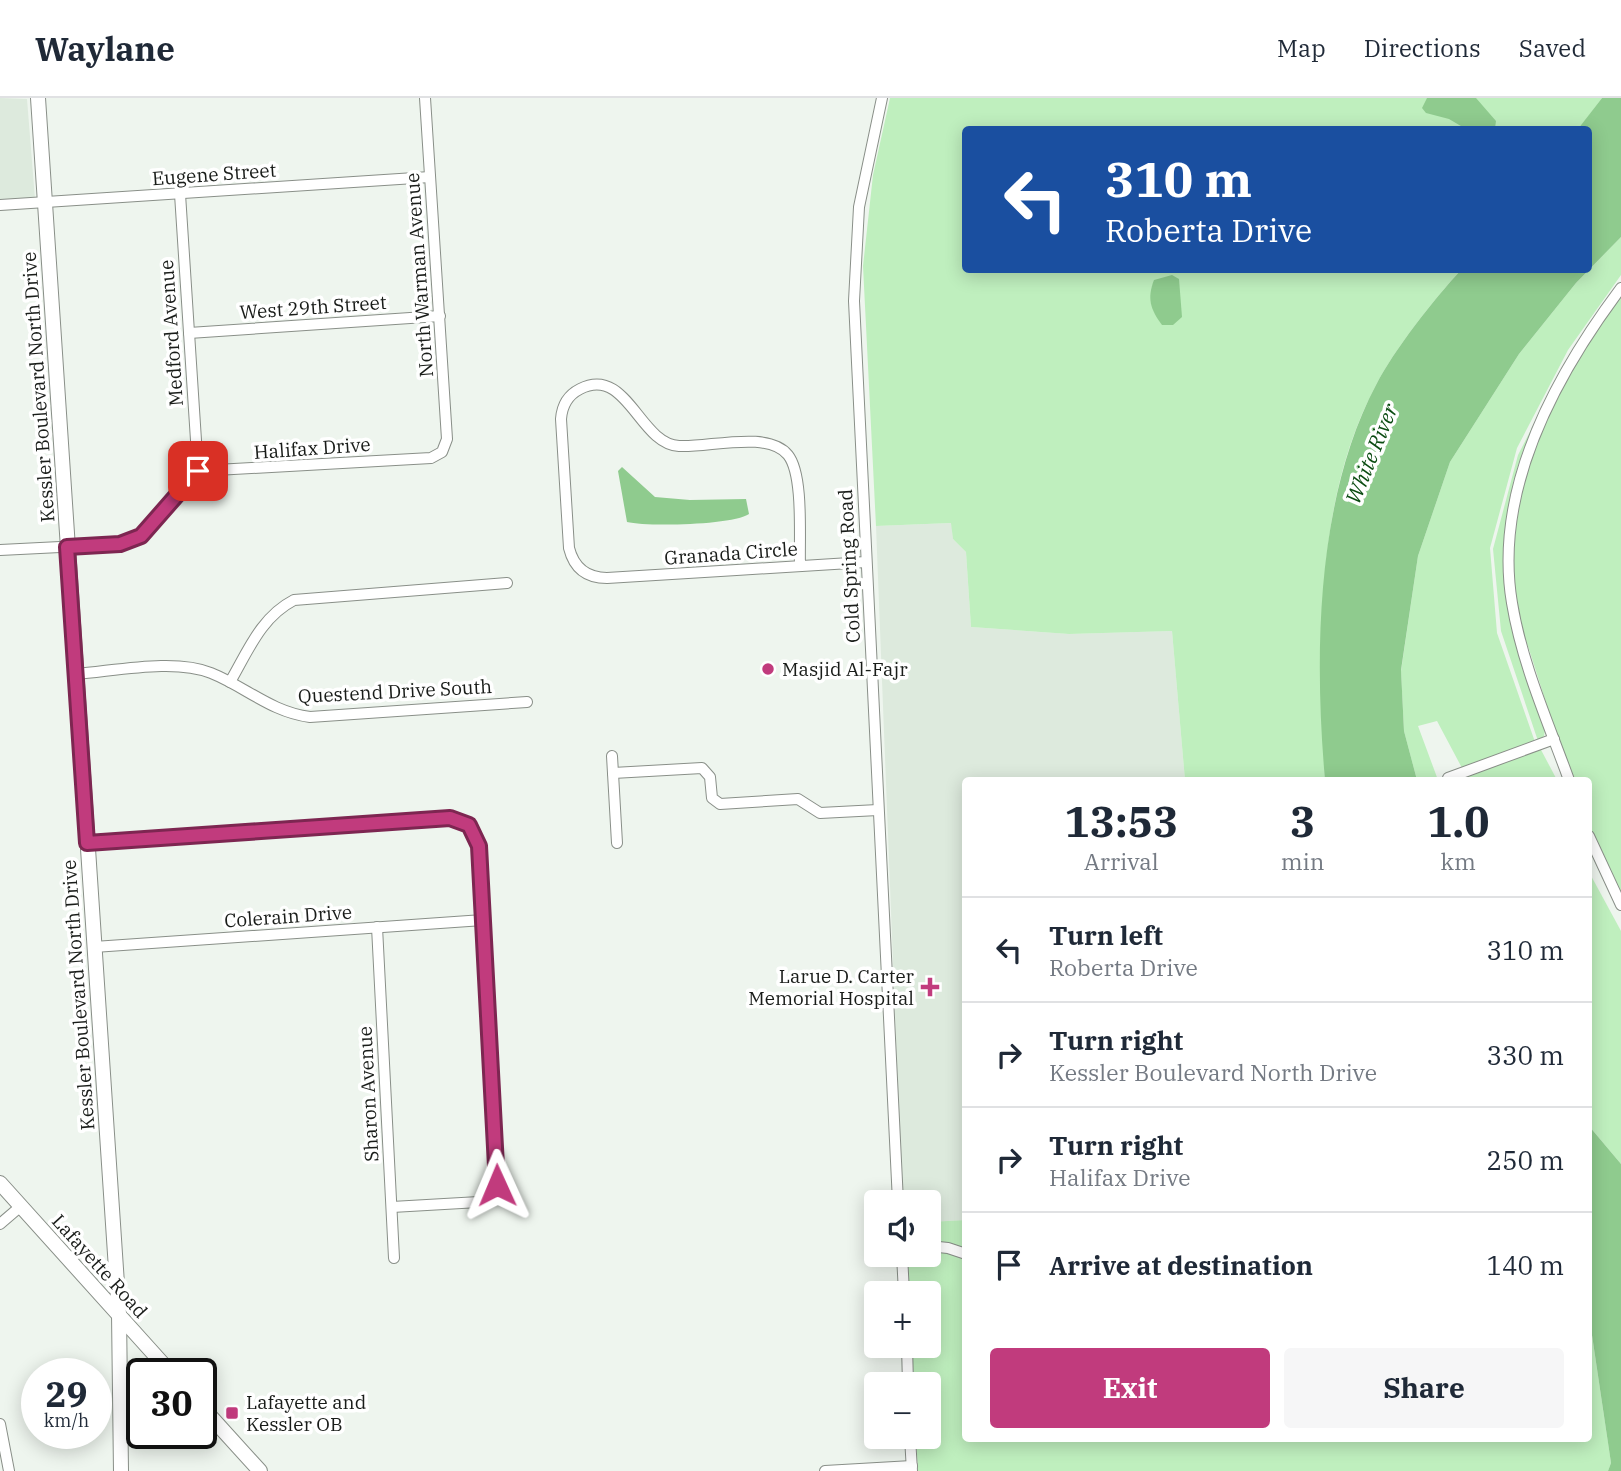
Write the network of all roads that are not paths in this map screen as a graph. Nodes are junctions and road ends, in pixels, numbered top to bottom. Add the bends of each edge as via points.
1 (38, 98) edge
2 (425, 98) edge
3 (882, 98) edge
4 (430, 177) junction
5 (180, 194) junction
6 (45, 202) junction
7 (0, 205) edge
8 (1621, 288) edge
9 (440, 316) junction
10 (189, 333) junction
11 (445, 449) joint
12 (198, 471) junction
13 (67, 547) junction
14 (0, 550) edge
15 (866, 562) junction
16 (800, 566) junction
17 (507, 583) dead end
18 (76, 674) junction
19 (230, 682) junction
20 (527, 702) dead end
21 (1554, 739) junction
22 (612, 756) dead end
23 (613, 773) junction
24 (1451, 777) edge
25 (1568, 777) edge
26 (878, 810) junction
27 (1592, 842) edge
28 (87, 843) junction
29 (617, 843) dead end
30 (1621, 905) edge
31 (483, 920) junction
32 (377, 928) junction
33 (94, 947) junction
34 (0, 1183) edge
35 (897, 1190) edge
36 (21, 1206) junction
37 (392, 1207) junction
38 (0, 1224) edge
39 (941, 1247) edge
40 (962, 1253) edge
41 (394, 1258) dead end
42 (119, 1314) junction
43 (158, 1358) edge
44 (0, 1424) edge
45 (217, 1424) edge
46 (911, 1449) edge
47 (912, 1468) edge
48 (9, 1471) edge
49 (121, 1471) edge
50 (260, 1471) edge
51 (825, 1471) edge

1 - 6 main road, Kessler Boulevard North Drive
2 - 4 street, North Warman Avenue
3 - 15 street, Cold Spring Road via 861,196 854,272
4 - 5 street, Eugene Street
4 - 9 street, North Warman Avenue
5 - 6 street, Eugene Street
5 - 10 street, Medford Avenue
6 - 7 street, Eugene Street
6 - 13 main road, Kessler Boulevard North Drive
8 - 21 street via 1541,423 1514,503 1508,564 1513,604 1523,651
9 - 10 street, West 29th Street
9 - 11 street, North Warman Avenue
10 - 12 street, Medford Avenue
11 - 12 street, Halifax Drive via 430,458
12 - 13 street via 141,536 120,544
13 - 14 street
13 - 18 main road, Kessler Boulevard North Drive
15 - 16 street, Granada Circle
15 - 26 street, Cold Spring Road
16 - 16 street, Granada Circle via 796,472 782,450 762,442 676,446 655,436 611,388 582,387 569,398 561,419 569,548 579,569 598,578
17 - 19 street via 294,600 265,622
18 - 19 street, Questend Drive South via 183,667
18 - 28 main road, Kessler Boulevard North Drive
19 - 20 street, Questend Drive South via 276,709 310,717
21 - 24 street
21 - 25 street
22 - 23 street
23 - 26 street via 702,768 710,777 712,798 720,804 798,799 820,813
23 - 29 street
26 - 35 street, Cold Spring Road
27 - 30 street
28 - 31 street via 450,818 471,827 478,842
28 - 33 main road, Kessler Boulevard North Drive
31 - 32 street, Colerain Drive
31 - 37 street via 497,1185 479,1202
32 - 33 street, Colerain Drive
32 - 37 street, Sharon Avenue
33 - 42 main road, Kessler Boulevard North Drive
34 - 36 main road, Lafayette Road
36 - 38 street
36 - 42 main road, Lafayette Road
37 - 41 street, Sharon Avenue
39 - 40 street
42 - 43 main road, Lafayette Road
42 - 49 main road, Kessler Boulevard North Drive
44 - 48 street
45 - 50 main road
46 - 47 street
47 - 51 street

